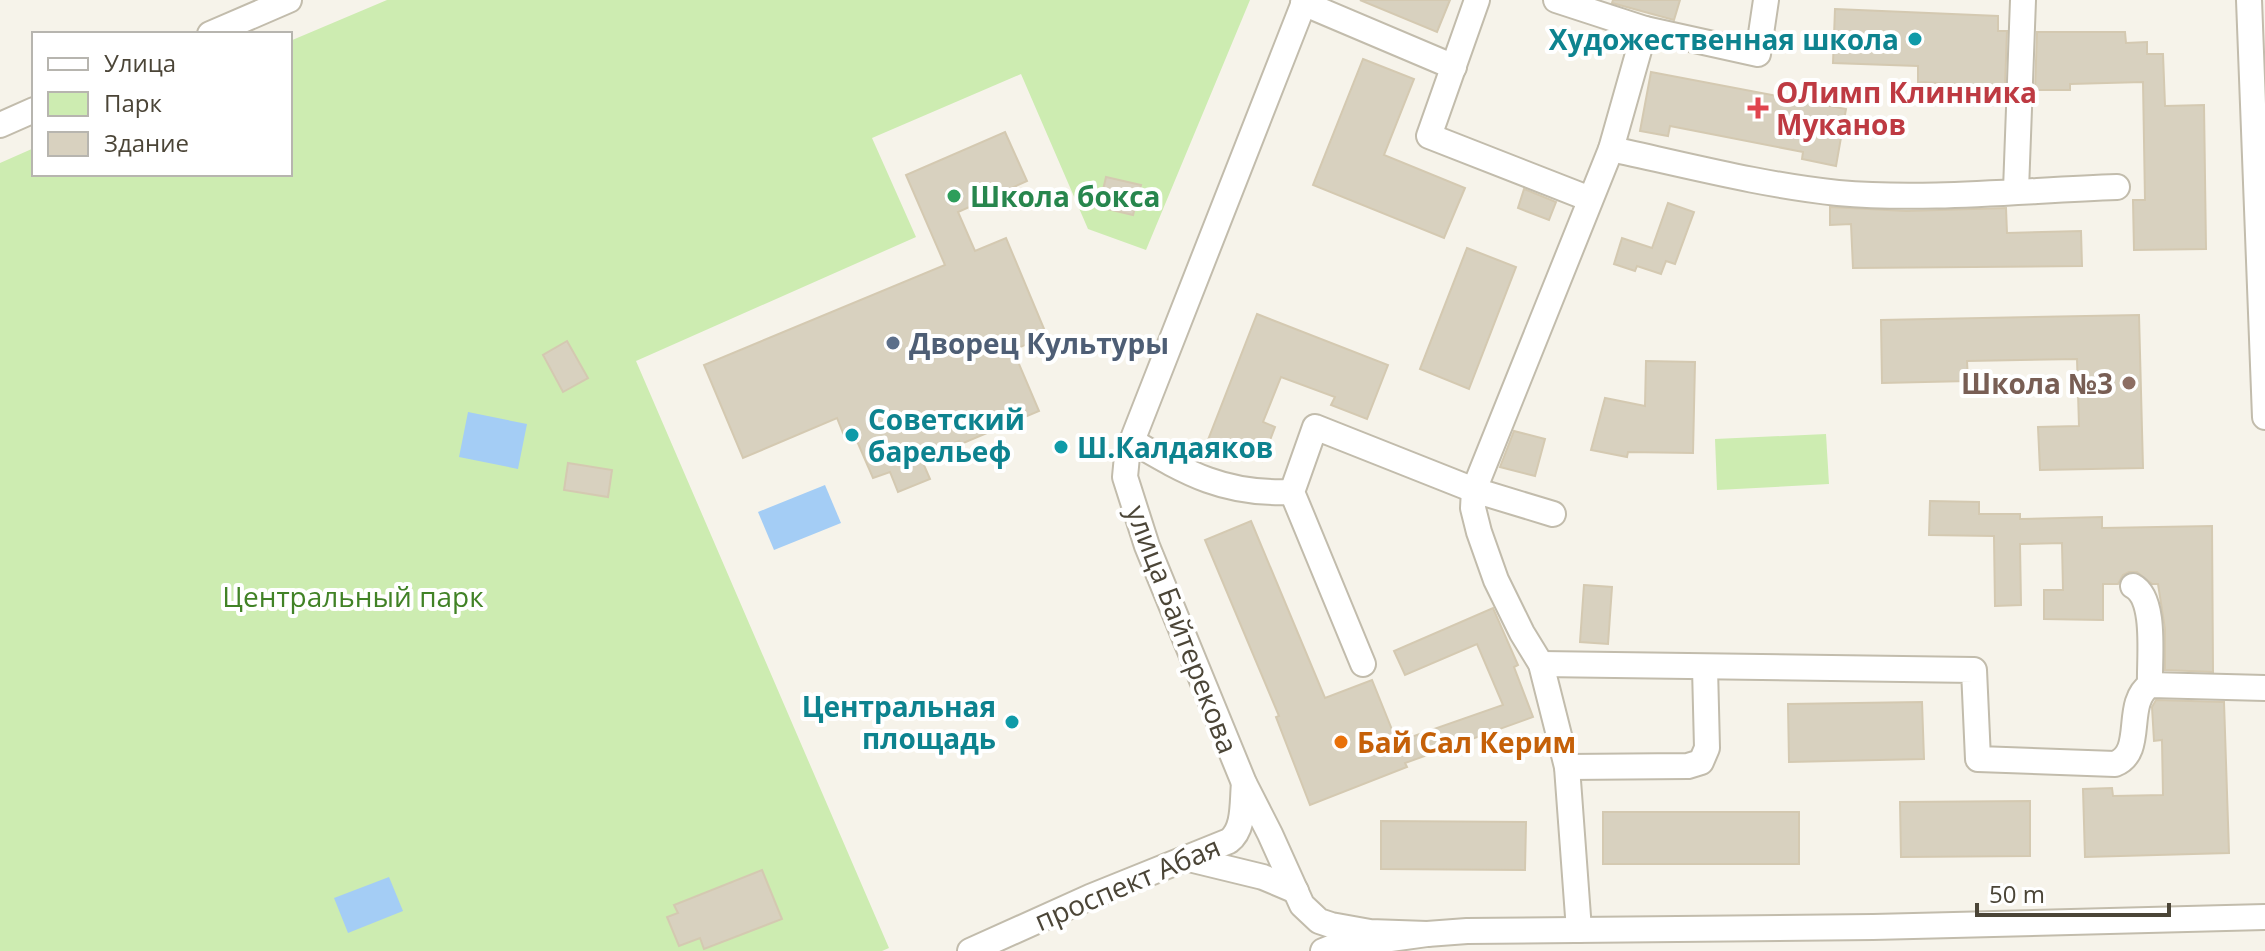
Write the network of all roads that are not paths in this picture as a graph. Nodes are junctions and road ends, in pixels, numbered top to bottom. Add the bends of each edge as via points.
1 (289, 0) edge
2 (1477, 0) edge
3 (1556, 0) edge
4 (1766, 0) edge
5 (2023, 0) edge
6 (2249, 0) edge
7 (1304, 2) edge
8 (1645, 29) junction
9 (215, 32) edge
10 (1454, 67) junction
11 (32, 111) edge
12 (0, 125) edge
13 (1611, 149) junction
14 (2117, 187) dead end
15 (2016, 190) junction
16 (1590, 199) junction
17 (2265, 417) edge
18 (1132, 441) junction
19 (1474, 490) junction
20 (1292, 492) junction
21 (1553, 514) dead end
22 (2133, 586) dead end
23 (1363, 664) dead end
24 (1541, 664) junction
25 (1705, 668) junction
26 (2150, 685) junction
27 (2265, 688) edge
28 (1567, 767) junction
29 (1244, 783) junction
30 (1189, 859) junction
31 (1296, 891) junction
32 (2265, 917) edge
33 (1579, 930) junction
34 (1427, 934) junction
35 (1873, 939) edge
36 (1667, 940) edge
37 (1467, 941) edge
38 (1328, 949) edge
39 (970, 951) edge

1 - 9 street
2 - 10 street
3 - 8 street
4 - 8 street via 1758,54
5 - 15 street
6 - 17 street
7 - 10 street
7 - 18 street, улица Байтерекова
8 - 13 street
10 - 16 street via 1429,136
11 - 12 street
13 - 15 street via 1788,187 1841,193
13 - 16 street
14 - 15 street
16 - 19 street
18 - 20 street via 1223,487
18 - 29 street, улица Байтерекова via 1112,476 1147,546
19 - 20 street via 1315,427
19 - 21 street
19 - 24 street via 1473,508 1496,580
20 - 23 street
22 - 26 street via 2148,604
24 - 25 street
24 - 28 street
25 - 26 street via 1974,670 1978,759 1993,760 2124,761 2138,696
25 - 28 street via 1707,748 1701,762
26 - 27 street
28 - 33 street
29 - 30 street, проспект Абая via 1234,837
29 - 31 street, улица Байтерекова
30 - 31 street
30 - 39 street, проспект Абая
31 - 34 street, улица Байтерекова via 1319,921 1370,932
32 - 35 street
33 - 36 street
33 - 37 street
34 - 37 street
34 - 38 street
35 - 36 street

